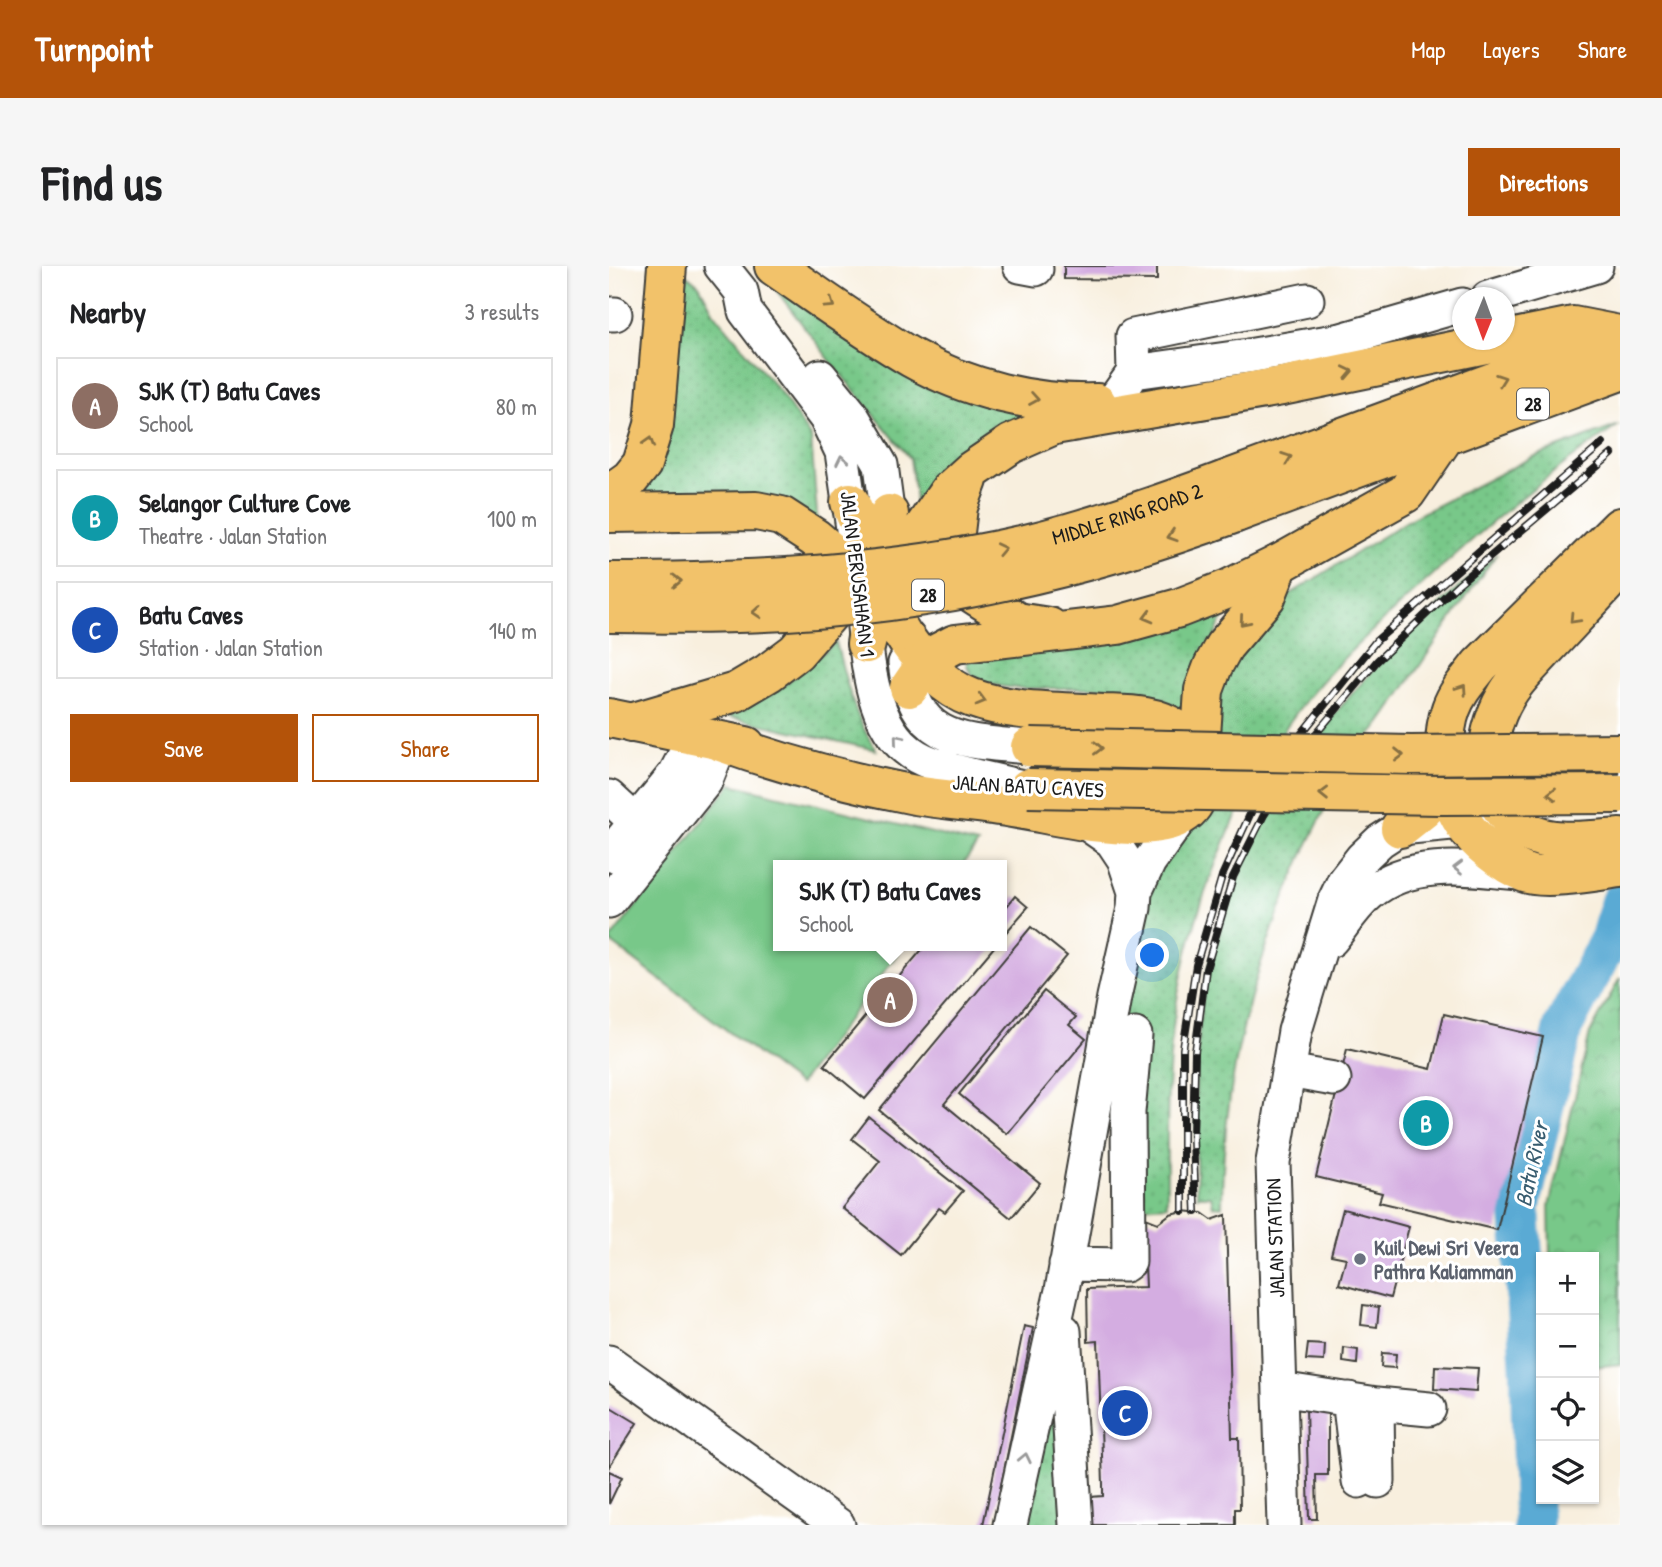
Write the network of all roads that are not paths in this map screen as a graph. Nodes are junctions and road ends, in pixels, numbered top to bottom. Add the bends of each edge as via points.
1 (667, 266) edge
2 (773, 266) edge
3 (1596, 266) edge
4 (731, 279) edge
5 (1515, 290) edge
6 (1307, 300) dead end
7 (1452, 308) edge
8 (1620, 347) edge
9 (1134, 372) junction
10 (1181, 402) junction
11 (1112, 403) junction
12 (1445, 436) junction
13 (971, 471) junction
14 (609, 494) edge
15 (1230, 497) junction
16 (850, 502) joint
17 (726, 510) junction
18 (609, 513) edge
19 (889, 514) joint
20 (1617, 529) edge
21 (1279, 564) junction
22 (1620, 568) edge
23 (876, 574) junction
24 (609, 582) edge
25 (609, 613) edge
26 (1017, 622) junction
27 (814, 629) junction
28 (1065, 629) junction
29 (866, 645) joint
30 (916, 676) junction
31 (620, 721) edge
32 (708, 739) junction
33 (1030, 747) joint
34 (1620, 753) edge
35 (1199, 772) junction
36 (1448, 777) junction
37 (1028, 788) junction
38 (1620, 794) edge
39 (609, 797) edge
40 (1182, 816) junction
41 (1083, 821) junction
42 (636, 822) junction
43 (1462, 822) junction
44 (1400, 828) junction
45 (1524, 830) junction
46 (1613, 854) edge
47 (609, 855) edge
48 (1526, 874) junction
49 (1135, 892) junction
50 (609, 901) edge
51 (1319, 956) junction
52 (1135, 1035) dead end
53 (1287, 1071) junction
54 (1334, 1079) dead end
55 (1064, 1277) junction
56 (609, 1362) edge
57 (1280, 1389) junction
58 (1363, 1402) junction
59 (1429, 1409) dead end
60 (1368, 1481) dead end
61 (838, 1525) edge
62 (1010, 1525) edge
63 (1076, 1525) edge
64 (1284, 1525) edge

14 -> 1 main road via 642,464 654,425
2 -> 11 main road via 913,359 963,380 1040,401
3 - 5 street
16 -> 4 street, JALAN PERUSAHAAN 1 via 842,452 826,418 745,311
4 - 19 street, JALAN PERUSAHAAN 1 via 758,299 852,414 881,465
6 - 9 street via 1133,336
7 - 9 street via 1341,340
10 -> 8 main road via 1282,386 1573,326
8 - 12 main road, MIDDLE RING ROAD 2 / 28
15 -> 8 main road, MIDDLE RING ROAD 2 / 28
9 - 11 street
10 - 11 main road
10 - 13 main road via 1054,425 1011,444
12 - 15 main road, MIDDLE RING ROAD 2 / 28
12 - 21 main road via 1406,493
13 - 23 main road
13 - 26 main road via 958,507 954,541 959,575 969,591
24 -> 15 main road, MIDDLE RING ROAD 2 / 28, bridge via 736,580 903,565 1041,539 1134,512
15 -> 25 main road, MIDDLE RING ROAD 2 / 28, bridge via 1183,533 961,590 821,608
16 - 23 main road
17 - 18 main road
17 - 23 main road via 781,516
17 - 27 main road via 757,522 799,557 813,585
19 - 23 main road
36 -> 20 main road via 1447,724 1467,681
21 -> 28 main road via 1179,608 1118,625
21 -> 35 main road via 1266,597 1224,646 1204,690
22 -> 45 main road via 1514,684 1494,723 1486,757 1492,786 1497,802
23 - 26 main road via 939,608
23 - 27 main road
23 - 29 main road
23 - 30 main road
26 - 28 main road
27 - 31 main road via 796,652 737,692
28 - 30 main road via 955,644 930,657
37 -> 29 street, JALAN PERUSAHAAN 1 via 953,770 908,750 883,718
30 - 33 street via 917,708 924,719 948,734 975,742
30 -> 35 main road via 945,682 974,699 1013,708 1142,716 1163,722 1177,729 1191,746
31 - 32 main road, JALAN BATU CAVES
32 - 37 main road, JALAN BATU CAVES via 919,778
32 - 41 main road via 822,775 918,796
32 - 42 street
32 - 50 street via 705,782
33 -> 34 main road, JALAN BATU CAVES, bridge via 1411,755
35 - 40 main road via 1192,809
36 - 43 main road
36 - 44 main road via 1424,809
38 -> 37 main road, JALAN BATU CAVES, bridge
39 - 42 street
40 - 41 main road via 1153,824
40 - 49 street via 1149,862
41 - 49 street via 1112,841 1124,859
42 - 47 street
43 - 44 street
43 - 45 street
43 - 48 main road via 1491,852
44 - 51 street, JALAN STATION via 1362,858 1344,881
45 - 46 main road
46 - 48 main road via 1551,875
48 -> 51 street, JALAN STATION via 1460,867 1392,880 1370,893
49 - 55 street
51 - 53 street, JALAN STATION
52 - 55 street via 1128,1112 1129,1262
53 - 54 street
53 - 57 street, JALAN STATION via 1273,1162
62 -> 55 street
55 - 63 street
56 - 61 street
57 - 58 street
57 - 64 street, JALAN STATION
58 - 59 street
58 - 60 street

